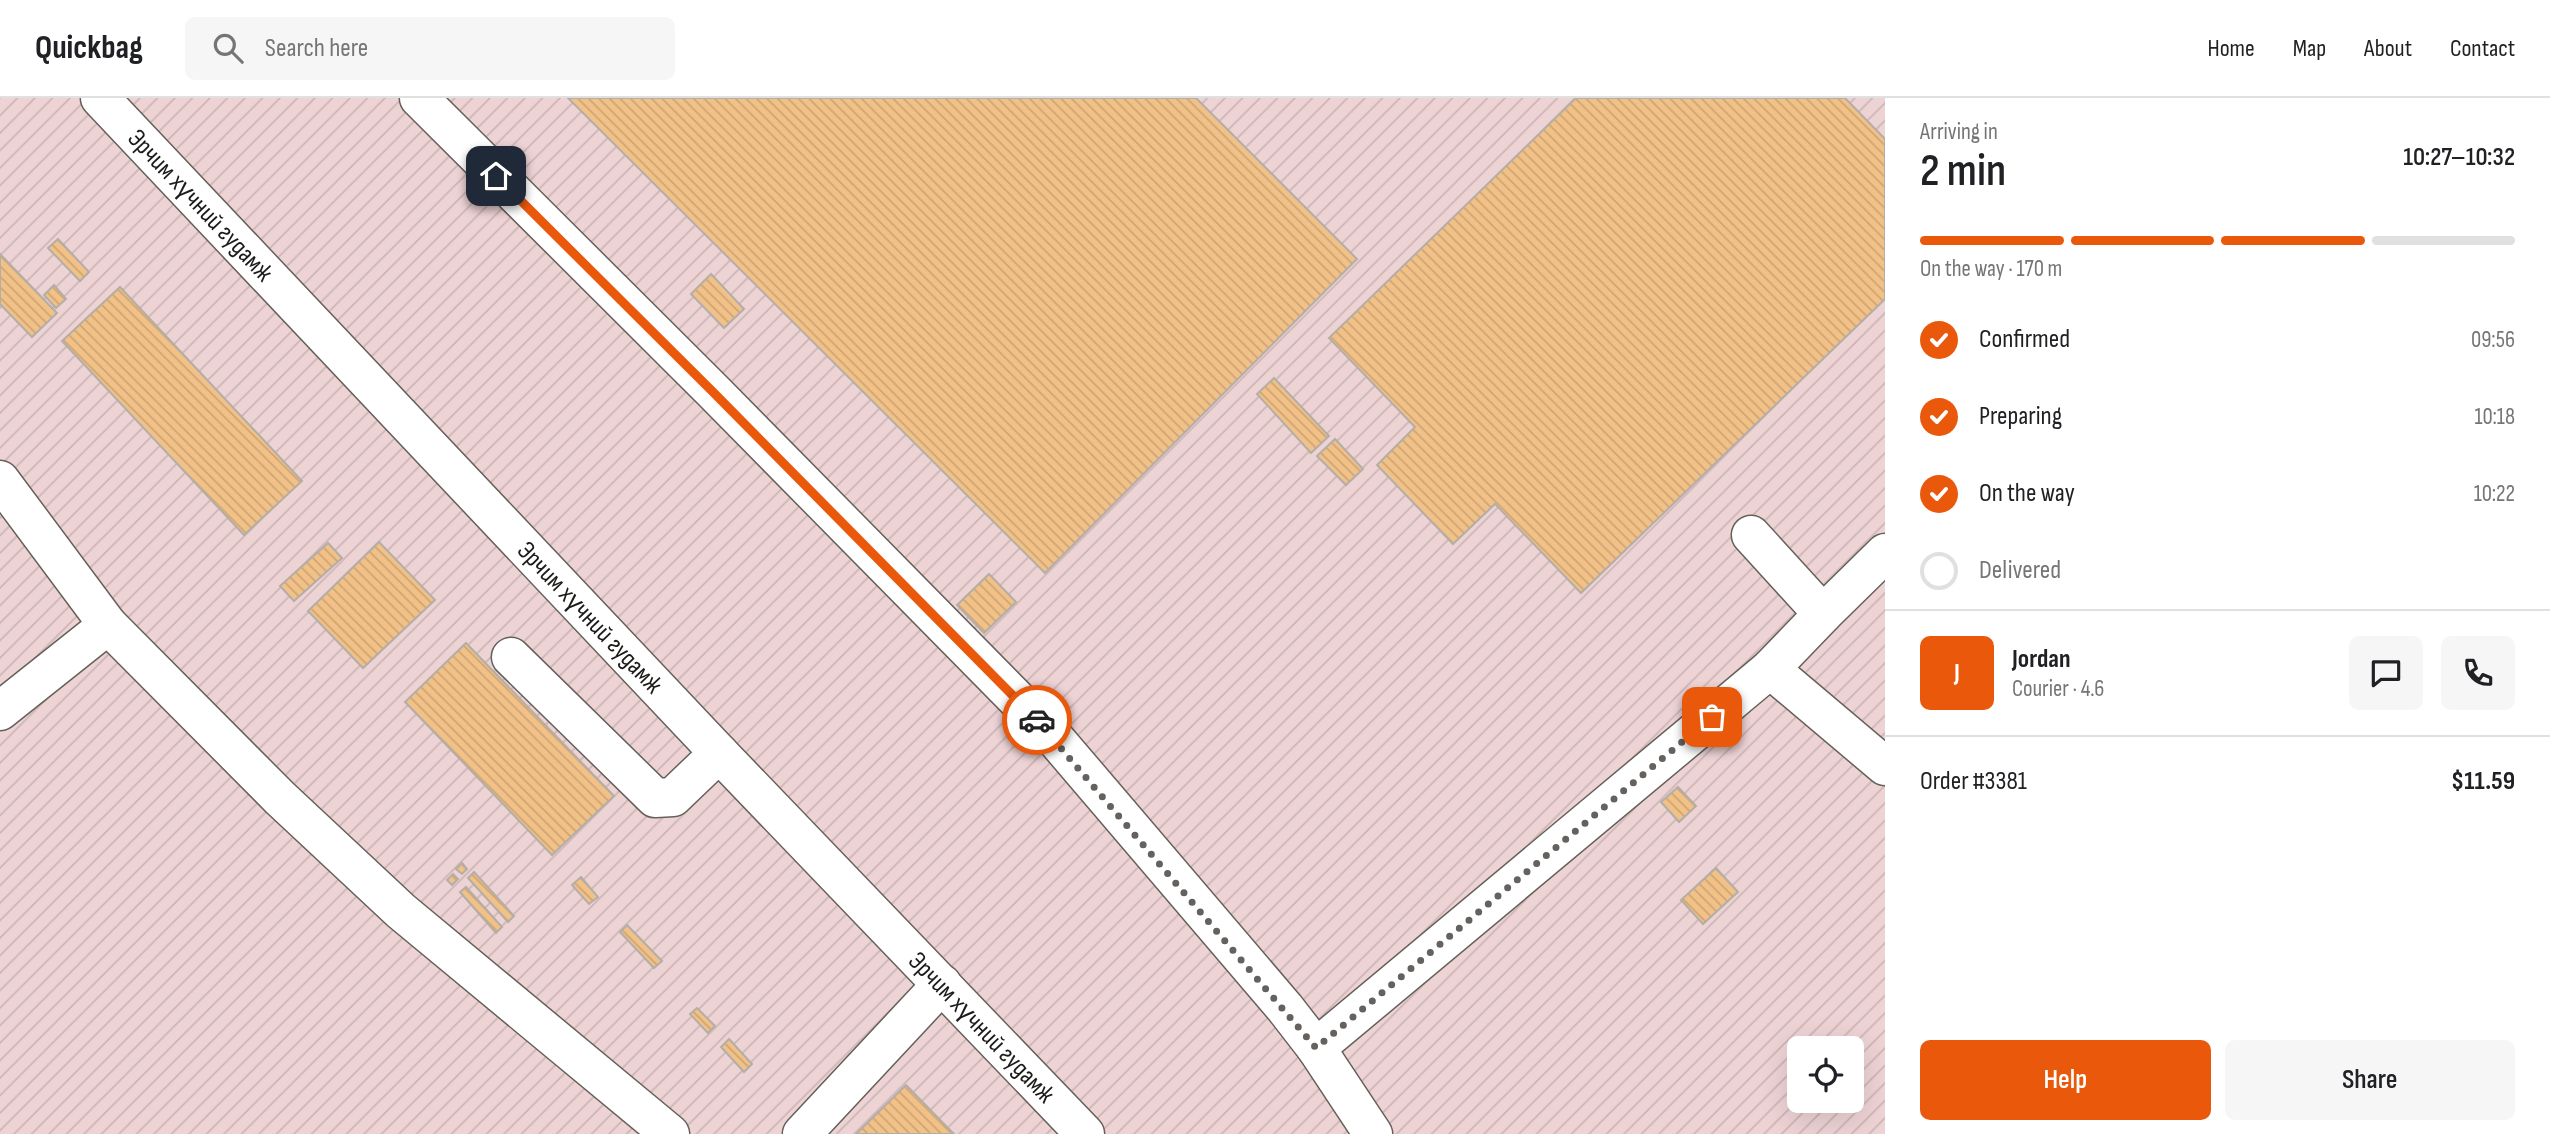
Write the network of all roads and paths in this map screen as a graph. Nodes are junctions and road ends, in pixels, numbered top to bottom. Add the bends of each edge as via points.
1 (100, 98) edge
2 (419, 98) edge
3 (0, 480) edge
4 (1751, 535) dead end
5 (1885, 553) edge
6 (1823, 614) junction
7 (108, 625) junction
8 (511, 657) dead end
9 (1770, 669) junction
10 (0, 711) edge
11 (719, 753) junction
12 (1885, 766) edge
13 (942, 984) junction
14 (1316, 1048) junction
15 (670, 1134) edge
16 (802, 1134) edge
17 (1085, 1134) edge
18 (1373, 1134) edge

1 - 11 main road, Эрчим хүчний гудамж
2 - 14 main road via 1052,735
3 - 7 main road
4 - 6 main road
5 - 6 main road
6 - 9 main road
7 - 10 main road
7 - 15 main road via 401,911
8 - 11 main road via 655,798 673,797
9 - 12 main road
9 - 14 main road
11 - 13 main road, Эрчим хүчний гудамж
13 - 16 main road
13 - 17 main road, Эрчим хүчний гудамж
14 - 18 main road

